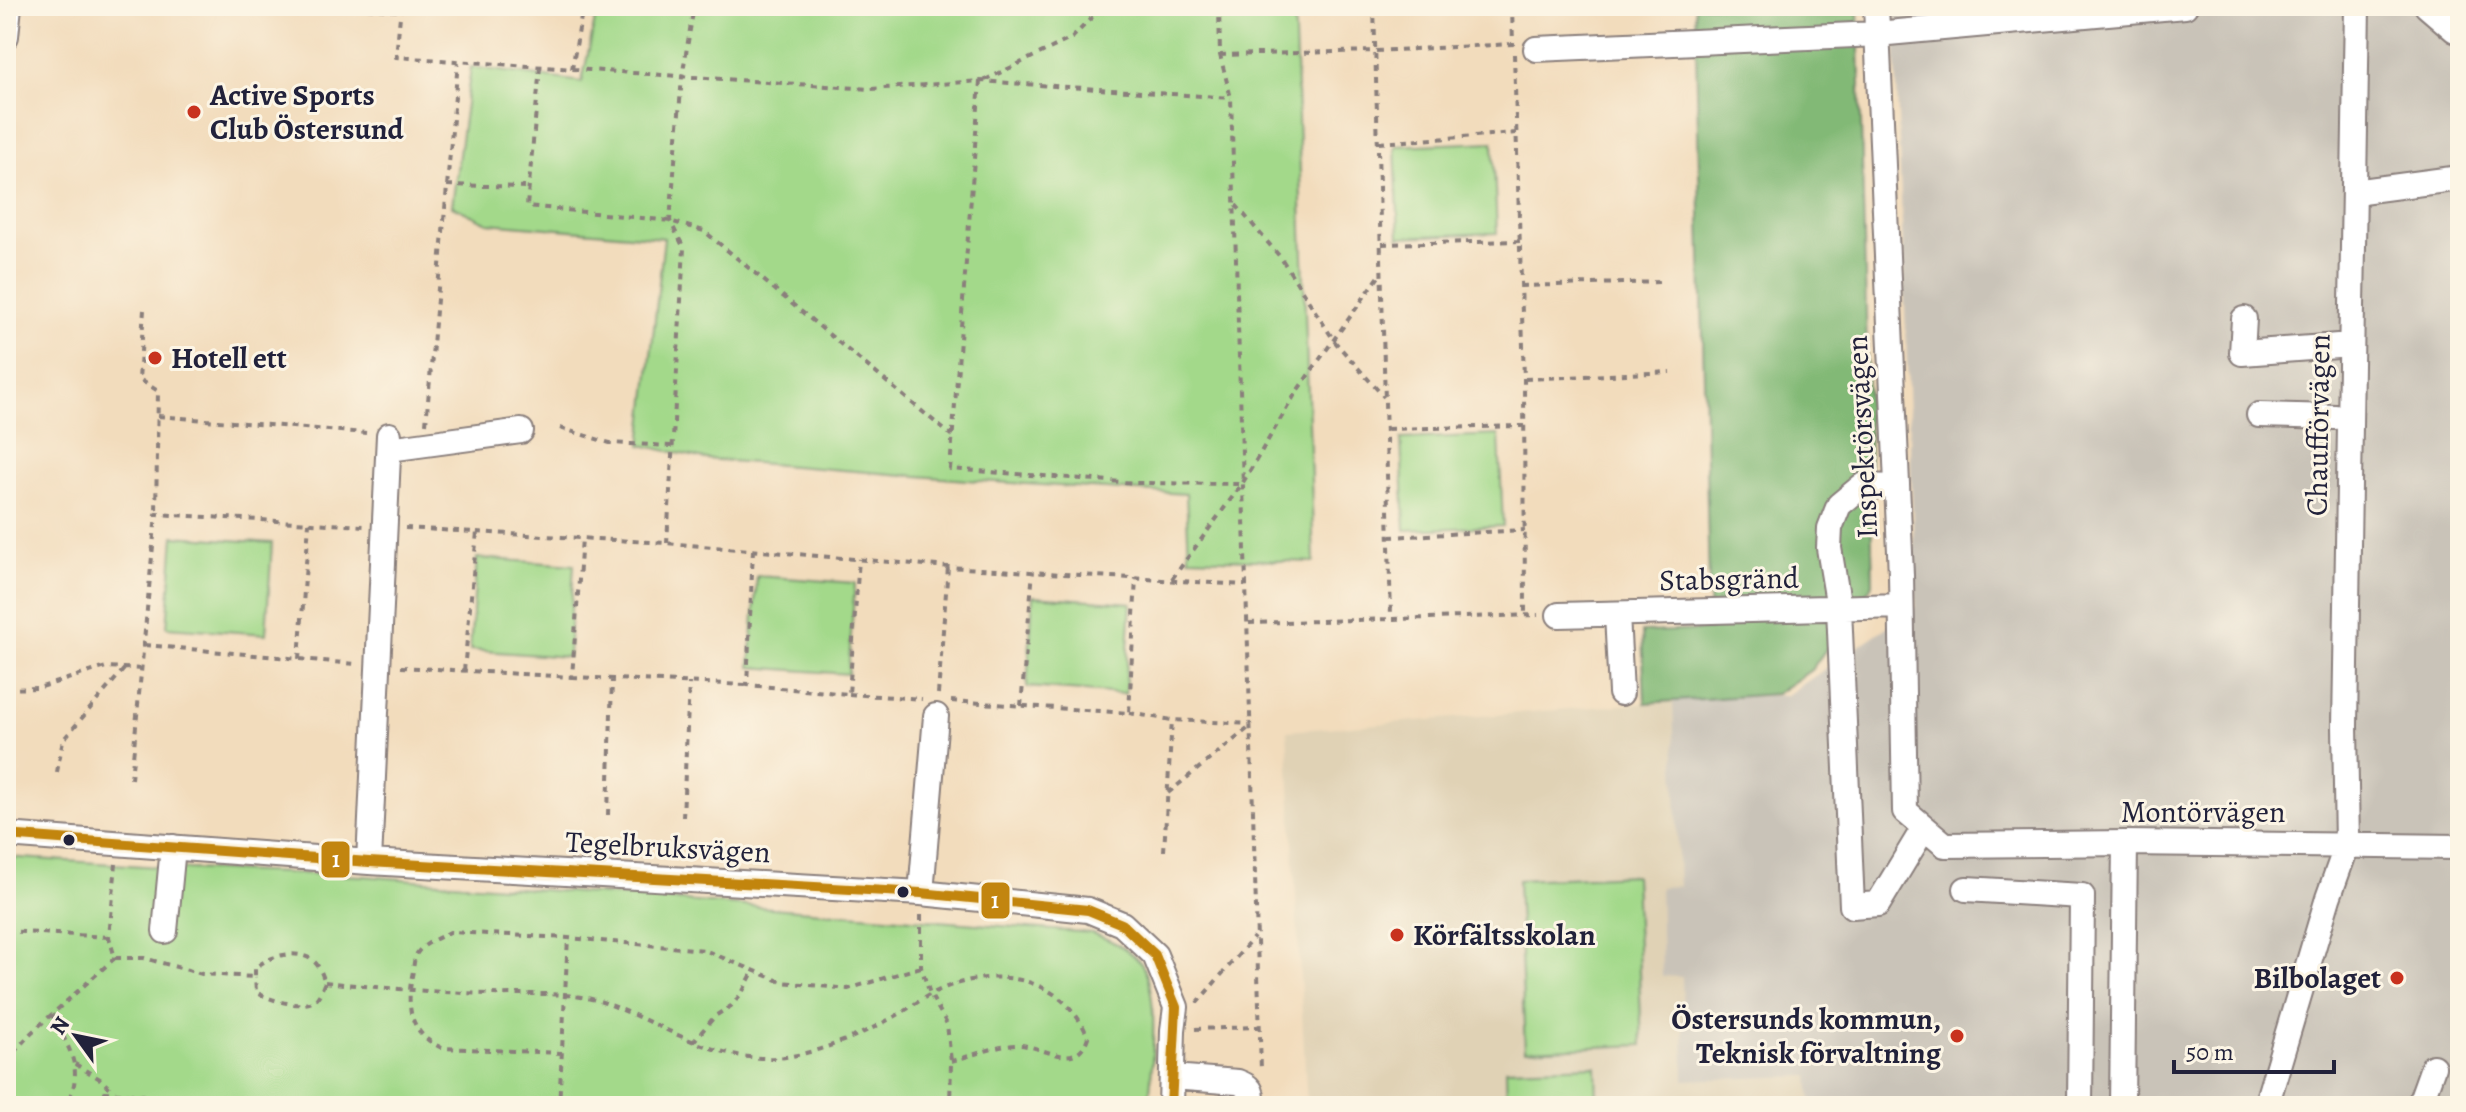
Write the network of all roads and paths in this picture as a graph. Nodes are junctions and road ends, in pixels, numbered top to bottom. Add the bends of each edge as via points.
1 (9, 6) edge
2 (343, 6) edge
3 (583, 6) edge
4 (694, 6) edge
5 (1103, 6) edge
6 (1219, 6) edge
7 (1374, 6) edge
8 (1512, 6) edge
9 (1876, 6) edge
10 (2185, 6) edge
11 (2357, 6) edge
12 (2427, 6) edge
13 (401, 8) edge
14 (2458, 31) edge
15 (1877, 34) junction
16 (6, 36) edge
17 (1524, 46) junction
18 (1375, 51) junction
19 (1220, 55) junction
20 (458, 61) junction
21 (540, 67) junction
22 (572, 69) junction
23 (682, 77) junction
24 (980, 81) junction
25 (1231, 98) junction
26 (1516, 133) junction
27 (1378, 143) junction
28 (2460, 178) edge
29 (446, 185) junction
30 (528, 187) junction
31 (2354, 192) junction
32 (1234, 204) junction
33 (670, 221) junction
34 (1520, 241) junction
35 (1381, 244) junction
36 (1382, 272) junction
37 (1662, 282) dead end
38 (1521, 286) junction
39 (144, 310) dead end
40 (2244, 319) dead end
41 (1335, 342) junction
42 (2351, 345) junction
43 (1670, 372) dead end
44 (1524, 379) junction
45 (1386, 399) junction
46 (2259, 415) dead end
47 (158, 416) junction
48 (2335, 417) dead end
49 (1524, 426) junction
50 (426, 427) dead end
51 (560, 428) dead end
52 (1386, 429) junction
53 (521, 431) dead end
54 (953, 436) junction
55 (389, 442) junction
56 (672, 446) junction
57 (1242, 484) junction
58 (1897, 487) junction
59 (156, 514) junction
60 (309, 523) junction
61 (385, 527) junction
62 (1525, 530) junction
63 (477, 532) junction
64 (1389, 537) junction
65 (582, 538) junction
66 (667, 543) junction
67 (753, 550) junction
68 (859, 559) junction
69 (948, 567) junction
70 (1033, 571) junction
71 (1136, 577) junction
72 (1172, 579) junction
73 (1245, 585) junction
74 (1901, 606) junction
75 (1839, 608) junction
76 (1617, 614) junction
77 (1525, 615) junction
78 (1559, 615) joint
79 (1391, 617) junction
80 (1249, 623) junction
81 (144, 645) junction
82 (299, 659) junction
83 (378, 666) junction
84 (125, 668) junction
85 (142, 669) junction
86 (464, 671) junction
87 (572, 677) junction
88 (612, 679) junction
89 (689, 683) junction
90 (747, 685) junction
91 (6, 689) edge
92 (1621, 693) dead end
93 (849, 694) junction
94 (1021, 706) junction
95 (937, 708) junction
96 (1129, 713) junction
97 (1172, 720) junction
98 (1252, 724) junction
99 (57, 772) dead end
100 (131, 779) dead end
101 (1168, 793) junction
102 (608, 815) dead end
103 (683, 817) dead end
104 (1924, 828) junction
105 (6, 835) edge
106 (2125, 843) junction
107 (1945, 845) joint
108 (2347, 845) junction
109 (173, 847) junction
110 (2460, 847) edge
111 (1164, 851) dead end
112 (116, 859) dead end
113 (369, 862) junction
114 (1966, 889) dead end
115 (921, 893) junction
116 (6, 931) edge
117 (165, 931) dead end
118 (1256, 935) junction
119 (109, 937) junction
120 (568, 938) junction
121 (115, 958) junction
122 (921, 967) junction
123 (754, 970) junction
124 (255, 977) junction
125 (325, 982) junction
126 (409, 991) junction
127 (2081, 993) junction
128 (2122, 993) junction
129 (930, 994) junction
130 (564, 997) junction
131 (52, 1014) junction
132 (1258, 1027) junction
133 (1173, 1030) junction
134 (693, 1042) junction
135 (562, 1053) junction
136 (6, 1061) edge
137 (951, 1061) junction
138 (75, 1064) junction
139 (2433, 1067) dead end
140 (1172, 1077) junction
141 (115, 1093) junction
142 (1252, 1096) edge
143 (164, 1097) junction
144 (235, 1104) edge
145 (65, 1106) edge
146 (104, 1106) edge
147 (164, 1106) edge
148 (339, 1106) edge
149 (559, 1106) edge
150 (950, 1106) edge
151 (1171, 1106) edge
152 (2080, 1106) edge
153 (2122, 1106) edge
154 (2266, 1106) edge
155 (2419, 1106) edge

1 - 16 street
2 - 13 path
3 - 22 path
4 - 23 path
5 - 24 path via 1072,38
6 - 19 path
7 - 18 path
8 - 17 path
9 - 15 street, Inspektörsvägen
10 - 15 street
11 - 31 street, Chaufförvägen
12 - 14 street
13 - 20 path via 396,57
15 - 17 street
15 - 58 street, Inspektörsvägen
17 - 18 path
17 - 26 path
18 - 19 path
18 - 27 path
19 - 25 path
20 - 21 path
20 - 29 path
21 - 22 path
21 - 30 path
22 - 23 path
23 - 24 path via 871,89
23 - 33 path
24 - 25 path
24 - 54 path
25 - 32 path
26 - 27 path
26 - 34 path
27 - 35 path
28 - 31 street
29 - 30 path
29 - 50 path
30 - 33 path via 527,206
31 - 42 street, Chaufförvägen
32 - 41 path via 1281,258
32 - 57 path
33 - 54 path via 704,231
33 - 56 path via 684,248
34 - 35 path
34 - 38 path
35 - 36 path
36 - 41 path
36 - 45 path
37 - 38 path
38 - 44 path
39 - 47 path via 139,379 158,391
40 - 42 street via 2242,353
41 - 45 path
41 - 57 path via 1297,391
42 - 108 street, Chaufförvägen
43 - 44 path
44 - 49 path
45 - 52 path
46 - 48 street
47 - 55 path
47 - 59 path
49 - 52 path
49 - 62 path
51 - 56 path via 610,443
52 - 64 path
53 - 55 street
54 - 57 path via 950,469 1136,483
55 - 61 street
56 - 66 path
57 - 72 path
57 - 73 path
58 - 74 street, Inspektörsvägen
58 - 75 street via 1862,486 1839,505 1829,548
59 - 60 path
59 - 81 path
60 - 61 path
60 - 82 path
61 - 63 path
61 - 83 street
62 - 64 path
62 - 77 path
63 - 65 path
63 - 86 path
64 - 79 path
65 - 66 path
65 - 87 path
66 - 67 path
67 - 68 path
67 - 90 path
68 - 69 path
68 - 93 path
69 - 70 path
69 - 95 path
70 - 71 path
70 - 94 path
71 - 72 path
71 - 96 path
72 - 73 path
73 - 80 path
74 - 75 street, Stabsgränd
74 - 104 street, Inspektörsvägen via 1905,811
75 - 76 street, Stabsgränd
75 - 104 street via 1852,906 1878,904
76 - 78 street, Stabsgränd
76 - 92 street
77 - 78 path
77 - 79 path
79 - 80 path
80 - 98 path
81 - 82 path
81 - 85 path
82 - 83 path
83 - 86 path
83 - 113 street
84 - 85 path
84 - 91 path via 106,667 38,688
84 - 99 path via 63,740
85 - 100 path
86 - 87 path
87 - 88 path
88 - 89 path
88 - 102 path
89 - 90 path
89 - 103 path
90 - 93 path
93 - 95 path
94 - 95 path
94 - 96 path
95 - 115 street
96 - 97 path
97 - 98 path
97 - 101 path
98 - 101 path
98 - 118 path
101 - 111 path
104 - 107 street, Inspektörsvägen
105 - 109 street, Tegelbruksvägen
106 - 107 street, Montörvägen
106 - 108 street, Montörvägen
106 - 128 street
108 - 110 street, Montörvägen
108 - 154 street
109 - 113 street, Tegelbruksvägen
109 - 117 street
112 - 119 path
113 - 115 street, Tegelbruksvägen
114 - 127 street via 2082,896
115 - 122 path
115 - 133 street, Tegelbruksvägen via 1088,910 1122,924 1155,955 1176,1007
116 - 119 path
118 - 132 path
118 - 133 path
119 - 121 path
120 - 123 path via 704,950
120 - 126 path via 450,932 415,954
120 - 130 path
121 - 124 path via 144,958 202,974
121 - 131 path
122 - 123 path via 848,989 782,982
122 - 129 path
123 - 134 path via 731,1006
124 - 125 path via 255,968 264,961 299,956 312,960
124 - 125 path via 256,992 271,1002 309,1003
125 - 126 path
126 - 130 path
126 - 135 path via 415,1027 426,1041 442,1048
127 - 128 street
127 - 152 street
128 - 153 street
129 - 134 path via 876,1026 792,1056 752,1059
129 - 137 path via 947,1024
129 - 137 path via 955,984 1005,977 1038,984 1080,1017 1088,1037 1085,1048 1061,1057 1017,1045
130 - 134 path via 610,1005
130 - 135 path
131 - 136 path
131 - 138 path
132 - 133 path
132 - 142 path
133 - 140 street, Tegelbruksvägen
135 - 149 path
137 - 150 path
138 - 141 path
138 - 145 path via 76,1085
139 - 155 street
140 - 142 street via 1238,1082 1247,1085
140 - 151 street, Tegelbruksvägen
141 - 143 path
141 - 146 path via 105,1092
143 - 144 path
143 - 147 path
144 - 148 path

